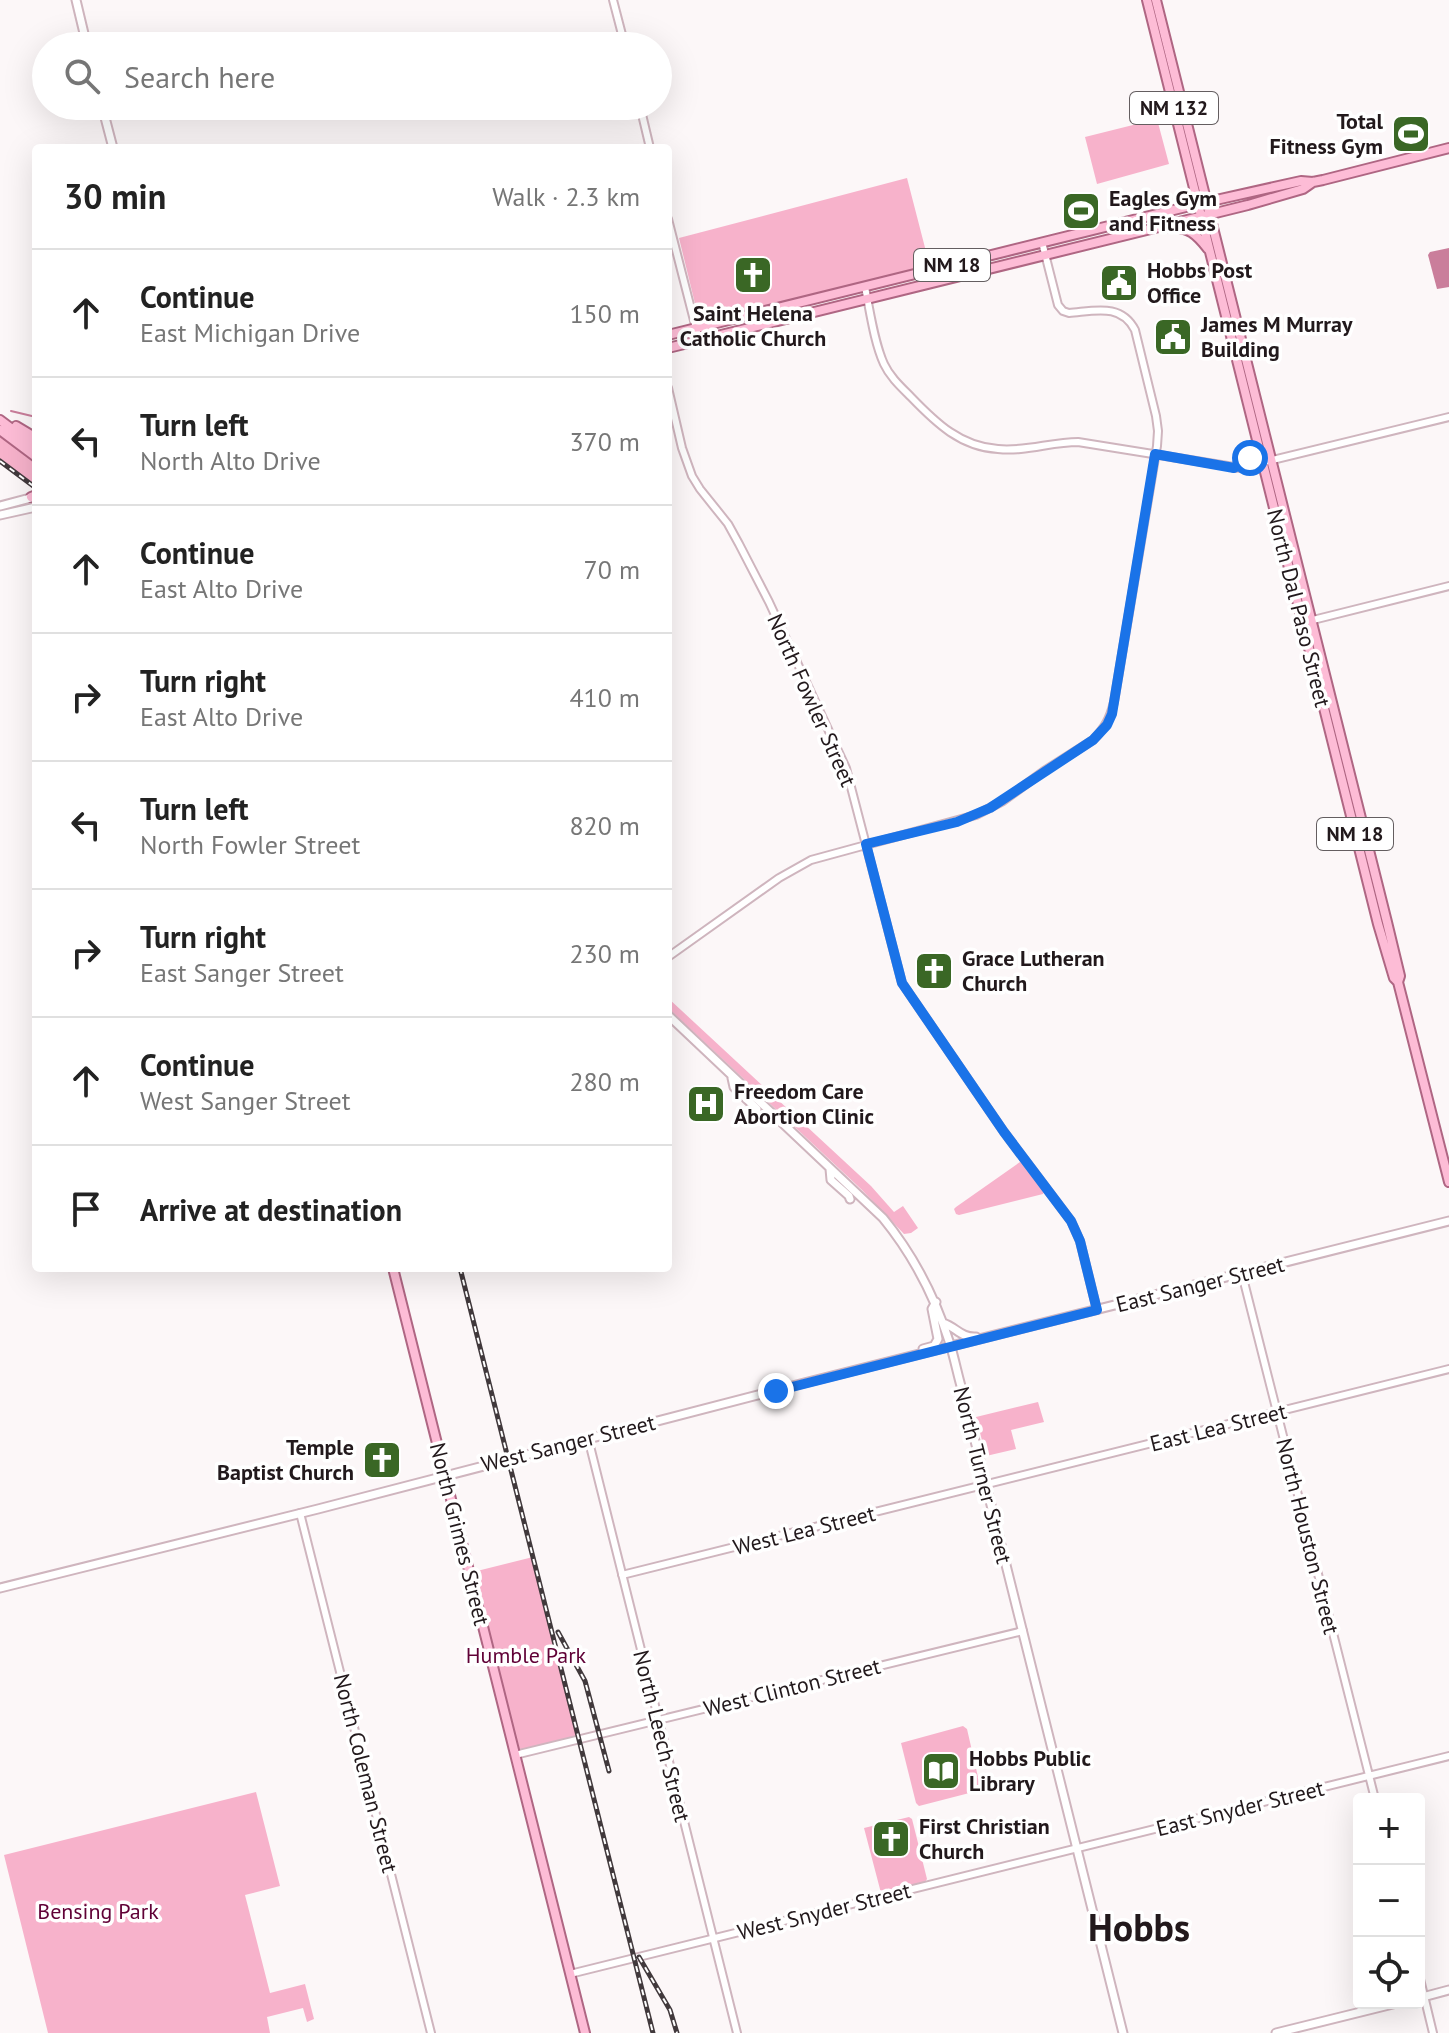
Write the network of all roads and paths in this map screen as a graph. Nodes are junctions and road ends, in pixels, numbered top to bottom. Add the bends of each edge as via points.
1 (76, 0) edge
2 (613, 0) edge
3 (1147, 0) edge
4 (1156, 0) edge
5 (84, 32) edge
6 (621, 32) edge
7 (106, 120) edge
8 (643, 120) edge
9 (112, 144) edge
10 (649, 144) edge
11 (1449, 148) edge
12 (1313, 182) junction
13 (1202, 202) junction
14 (1206, 215) junction
15 (1127, 221) junction
16 (1161, 227) junction
17 (672, 235) edge
18 (1127, 235) junction
19 (1042, 242) junction
20 (1210, 251) junction
21 (1045, 255) junction
22 (865, 287) junction
23 (868, 299) junction
24 (696, 328) junction
25 (672, 334) edge
26 (699, 340) junction
27 (672, 347) edge
28 (672, 405) edge
29 (1449, 417) edge
30 (0, 419) edge
31 (0, 430) edge
32 (32, 436) edge
33 (1258, 443) junction
34 (32, 444) edge
35 (32, 454) edge
36 (1155, 454) junction
37 (1267, 463) junction
38 (1234, 468) junction
39 (32, 497) edge
40 (0, 506) edge
41 (32, 508) edge
42 (0, 515) edge
43 (1449, 586) edge
44 (1307, 622) junction
45 (866, 844) junction
46 (672, 954) edge
47 (672, 1019) edge
48 (731, 1076) junction
49 (756, 1120) dead end
50 (830, 1169) junction
51 (1449, 1182) edge
52 (850, 1199) dead end
53 (1449, 1221) edge
54 (394, 1272) edge
55 (1242, 1274) junction
56 (936, 1302) junction
57 (1097, 1310) junction
58 (943, 1323) junction
59 (1017, 1330) junction
60 (951, 1347) junction
61 (912, 1356) junction
62 (1449, 1369) edge
63 (1277, 1413) junction
64 (588, 1438) junction
65 (445, 1476) junction
66 (986, 1485) junction
67 (300, 1513) junction
68 (622, 1575) junction
69 (0, 1588) edge
70 (1023, 1631) junction
71 (658, 1720) junction
72 (515, 1755) junction
73 (1449, 1756) edge
74 (1369, 1775) junction
75 (1374, 1793) edge
76 (1077, 1848) junction
77 (714, 1938) junction
78 (570, 1974) junction
79 (1449, 1990) edge
80 (1425, 1996) edge
81 (1425, 2007) edge
82 (1373, 2009) edge
83 (431, 2033) edge
84 (585, 2033) edge
85 (737, 2033) edge
86 (1123, 2033) edge
87 (1276, 2033) edge
88 (1433, 2033) edge

1 - 5 main road
2 - 6 street
3 - 13 main road, North Dal Paso Street / NM 132
4 - 13 main road, North Dal Paso Street / NM 132
7 - 9 main road
8 - 10 street
11 - 12 main road
12 - 13 main road
12 - 14 main road
13 - 14 main road, North Dal Paso Street / NM 132
13 - 15 main road, NM 18
14 - 16 main road, NM 18
14 - 20 main road, North Dal Paso Street / NM 18
14 - 37 main road, North Dal Paso Street / NM 18
15 - 18 main road
15 - 19 main road, NM 18
16 - 18 main road, NM 18
16 - 20 main road via 1182,227
17 - 24 street
18 - 21 main road, NM 18
19 - 21 street
19 - 22 main road, NM 18
20 - 33 main road, North Dal Paso Street / NM 18
21 - 23 main road, NM 18
21 - 36 street via 1063,311 1117,312 1135,330 1156,416
22 - 23 street
22 - 24 main road, NM 18
23 - 26 main road, NM 18
23 - 36 street via 888,372 951,434 996,449 1078,442
24 - 25 main road, NM 18
24 - 26 street
26 - 27 main road, NM 18
28 - 45 street, North Fowler Street via 692,476 734,533 846,768
29 - 37 street
30 - 32 main road
30 - 34 main road
31 - 35 main road
33 - 37 main road, North Dal Paso Street / NM 18
33 - 38 street via 1253,455
36 - 38 street
36 - 45 street via 1112,714 1102,732 1003,801 964,819
37 - 38 street
37 - 44 main road, North Dal Paso Street / NM 18
39 - 40 main road
41 - 42 main road
43 - 44 street
44 - 51 main road, North Dal Paso Street / NM 18 via 1385,913
45 - 46 street via 798,866
45 - 57 street, North Fowler Street via 902,983 1071,1221
47 - 48 main road, North Turner Street
48 - 49 main road via 734,1087 757,1109
48 - 50 main road, North Turner Street
50 - 52 main road via 831,1180
50 - 56 main road, North Turner Street via 899,1238
53 - 55 main road, East Sanger Street
54 - 65 main road, North Grimes Street
55 - 57 main road, East Sanger Street
55 - 63 street, North Houston Street
56 - 58 main road, North Turner Street
56 - 61 main road via 932,1309 938,1339
57 - 59 main road, East Sanger Street
58 - 59 main road via 970,1337
58 - 60 main road, North Turner Street
59 - 60 main road, East Sanger Street
60 - 61 main road, West Sanger Street
60 - 66 main road, North Turner Street
61 - 64 main road, West Sanger Street
62 - 63 street, East Lea Street
63 - 66 street, East Lea Street
63 - 74 street, North Houston Street
64 - 65 main road, West Sanger Street
64 - 68 street, North Leech Street
65 - 67 main road, West Sanger Street
65 - 72 main road, North Grimes Street
66 - 68 street, West Lea Street
66 - 70 main road, North Turner Street
67 - 69 main road, West Sanger Street
67 - 83 street, North Coleman Street
68 - 71 street, North Leech Street
70 - 71 street, West Clinton Street
70 - 76 main road, North Turner Street
71 - 72 street, West Clinton Street
71 - 77 street, North Leech Street
72 - 78 main road, North Grimes Street
73 - 74 street, East Snyder Street
74 - 75 street, North Houston Street
74 - 76 street, East Snyder Street
76 - 77 street, West Snyder Street
76 - 86 main road, North Turner Street
77 - 78 street, West Snyder Street
77 - 85 street, North Leech Street
78 - 84 main road, North Grimes Street
79 - 80 main road
81 - 88 street
82 - 87 main road

